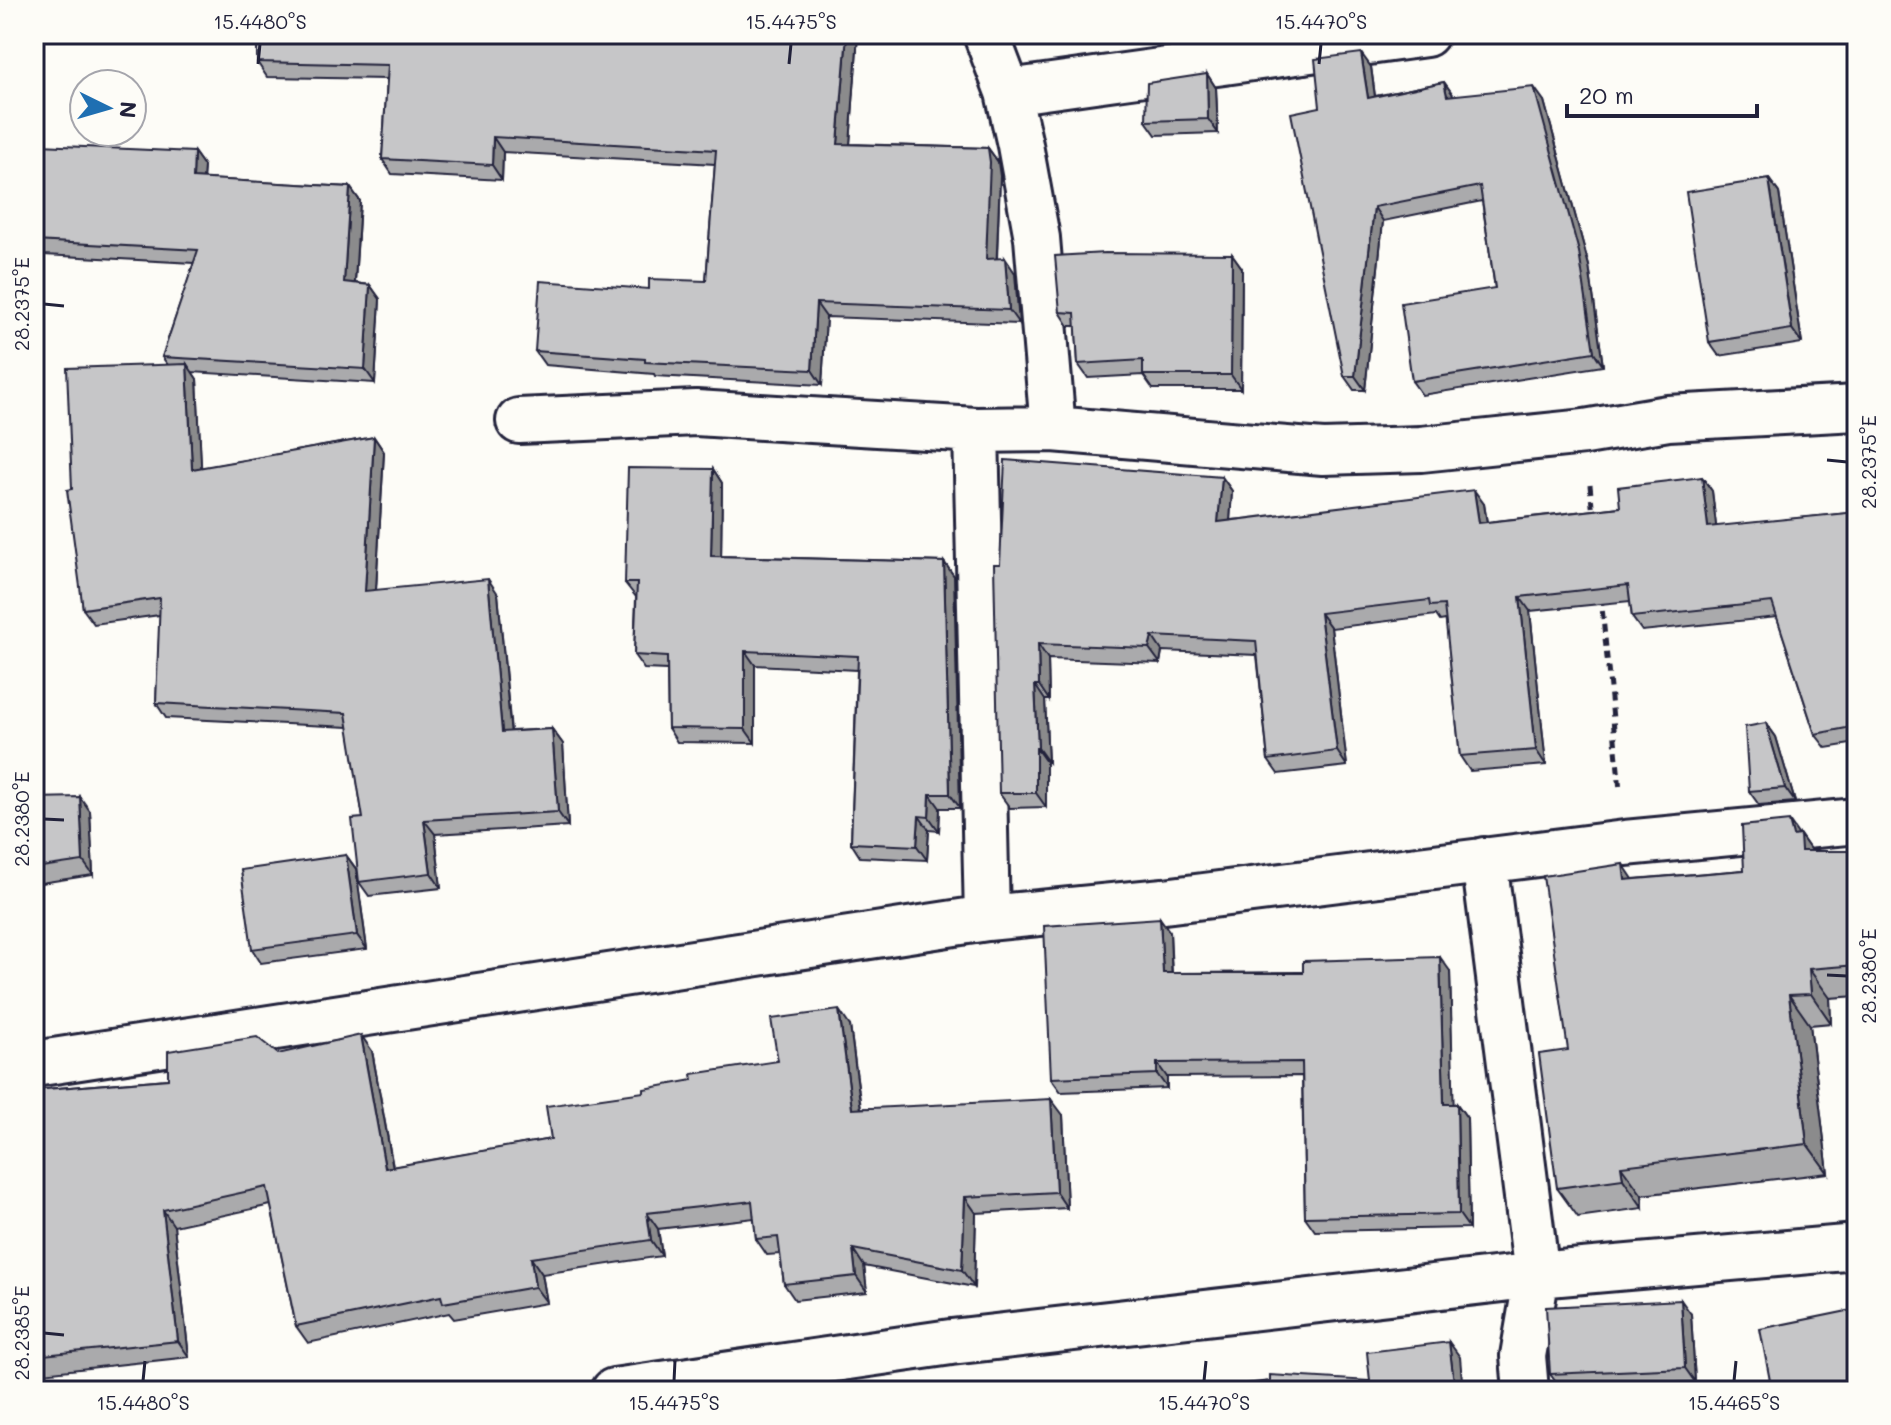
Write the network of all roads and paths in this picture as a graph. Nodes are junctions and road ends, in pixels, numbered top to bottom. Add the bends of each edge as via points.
1 (986, 34) edge
2 (1426, 34) edge
3 (1008, 92) junction
4 (1857, 408) edge
5 (519, 421) dead end
6 (1053, 429) junction
7 (976, 430) junction
8 (1585, 432) junction
9 (1594, 527) edge
10 (1601, 590) edge
11 (1857, 821) edge
12 (1625, 843) junction
13 (1484, 860) junction
14 (987, 918) junction
15 (34, 1064) edge
16 (1857, 1247) edge
17 (1537, 1275) junction
18 (614, 1391) edge
19 (1526, 1391) edge

1 - 3 street
2 - 3 street
3 - 6 street via 1037,238
4 - 8 street via 1668,418
5 - 7 street via 696,413
6 - 7 street
6 - 8 street via 1323,452 1421,449
7 - 14 street
8 - 9 path
10 - 12 path
11 - 12 street
12 - 13 street
13 - 14 street
13 - 17 street
14 - 15 street
16 - 17 street
17 - 18 street via 951,1342
17 - 19 street via 1523,1356

